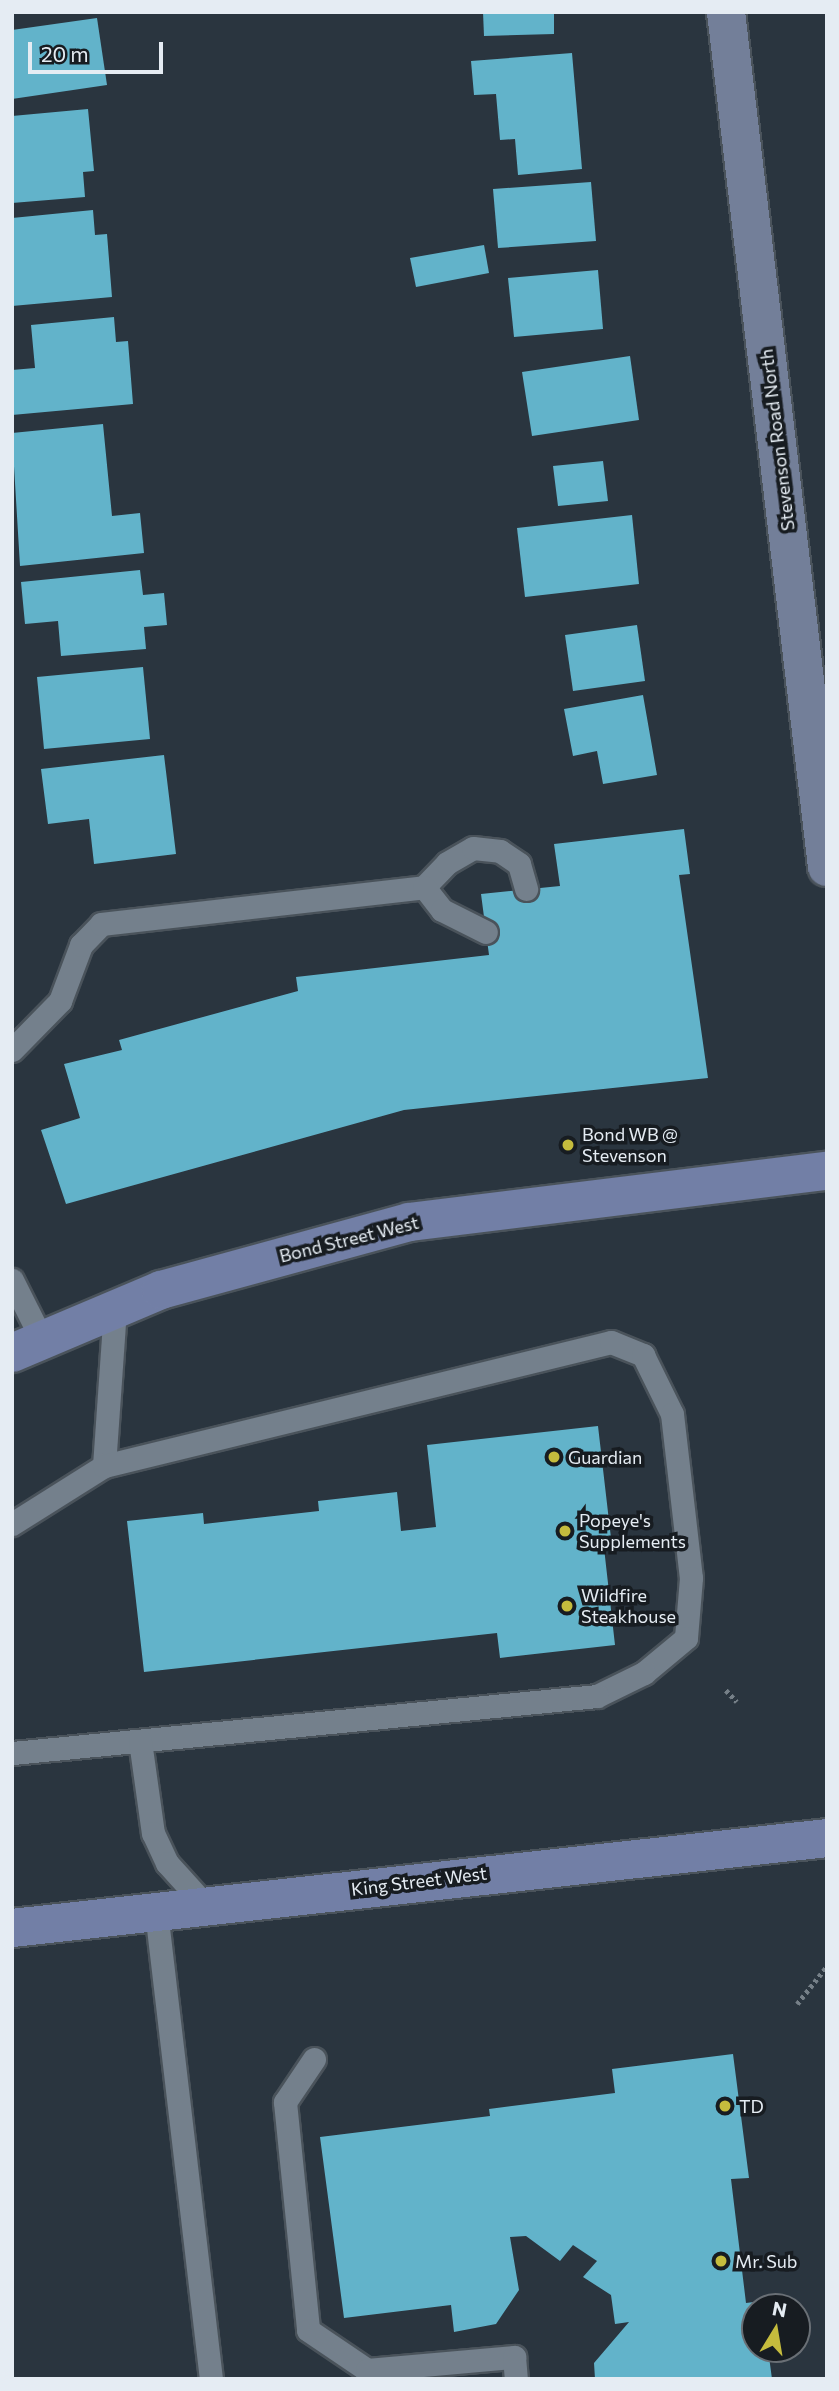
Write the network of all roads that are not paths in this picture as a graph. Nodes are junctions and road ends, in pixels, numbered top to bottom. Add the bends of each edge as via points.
1 (726, 12) edge
2 (827, 867) edge
3 (424, 887) junction
4 (526, 889) dead end
5 (486, 932) dead end
6 (12, 1050) edge
7 (827, 1171) edge
8 (12, 1280) edge
9 (115, 1309) junction
10 (27, 1347) edge
11 (104, 1466) junction
12 (12, 1524) edge
13 (140, 1741) junction
14 (12, 1754) edge
15 (827, 1838) edge
16 (205, 1905) junction
17 (156, 1911) junction
18 (12, 1928) edge
19 (314, 2059) dead end
20 (368, 2374) edge
21 (211, 2379) edge
22 (516, 2379) edge

1 - 2 main road, Stevenson Road North
3 - 4 lane via 447,863 473,848 500,851 519,864
3 - 5 lane via 442,910
3 - 6 lane via 101,924 81,945 60,1001
7 - 9 main road, Bond Street West via 409,1222 161,1290
8 - 10 lane
9 - 10 main road, Bond Street West
9 - 11 lane
11 - 12 lane
11 - 13 lane via 611,1342 643,1355 672,1413 691,1578 686,1638 644,1673 597,1696
13 - 14 lane
13 - 16 lane via 153,1833 167,1863
15 - 16 main road, King Street West
16 - 17 main road, King Street West
17 - 18 main road, King Street West
17 - 21 lane
19 - 20 lane via 285,2102 308,2330
20 - 22 lane via 514,2357

